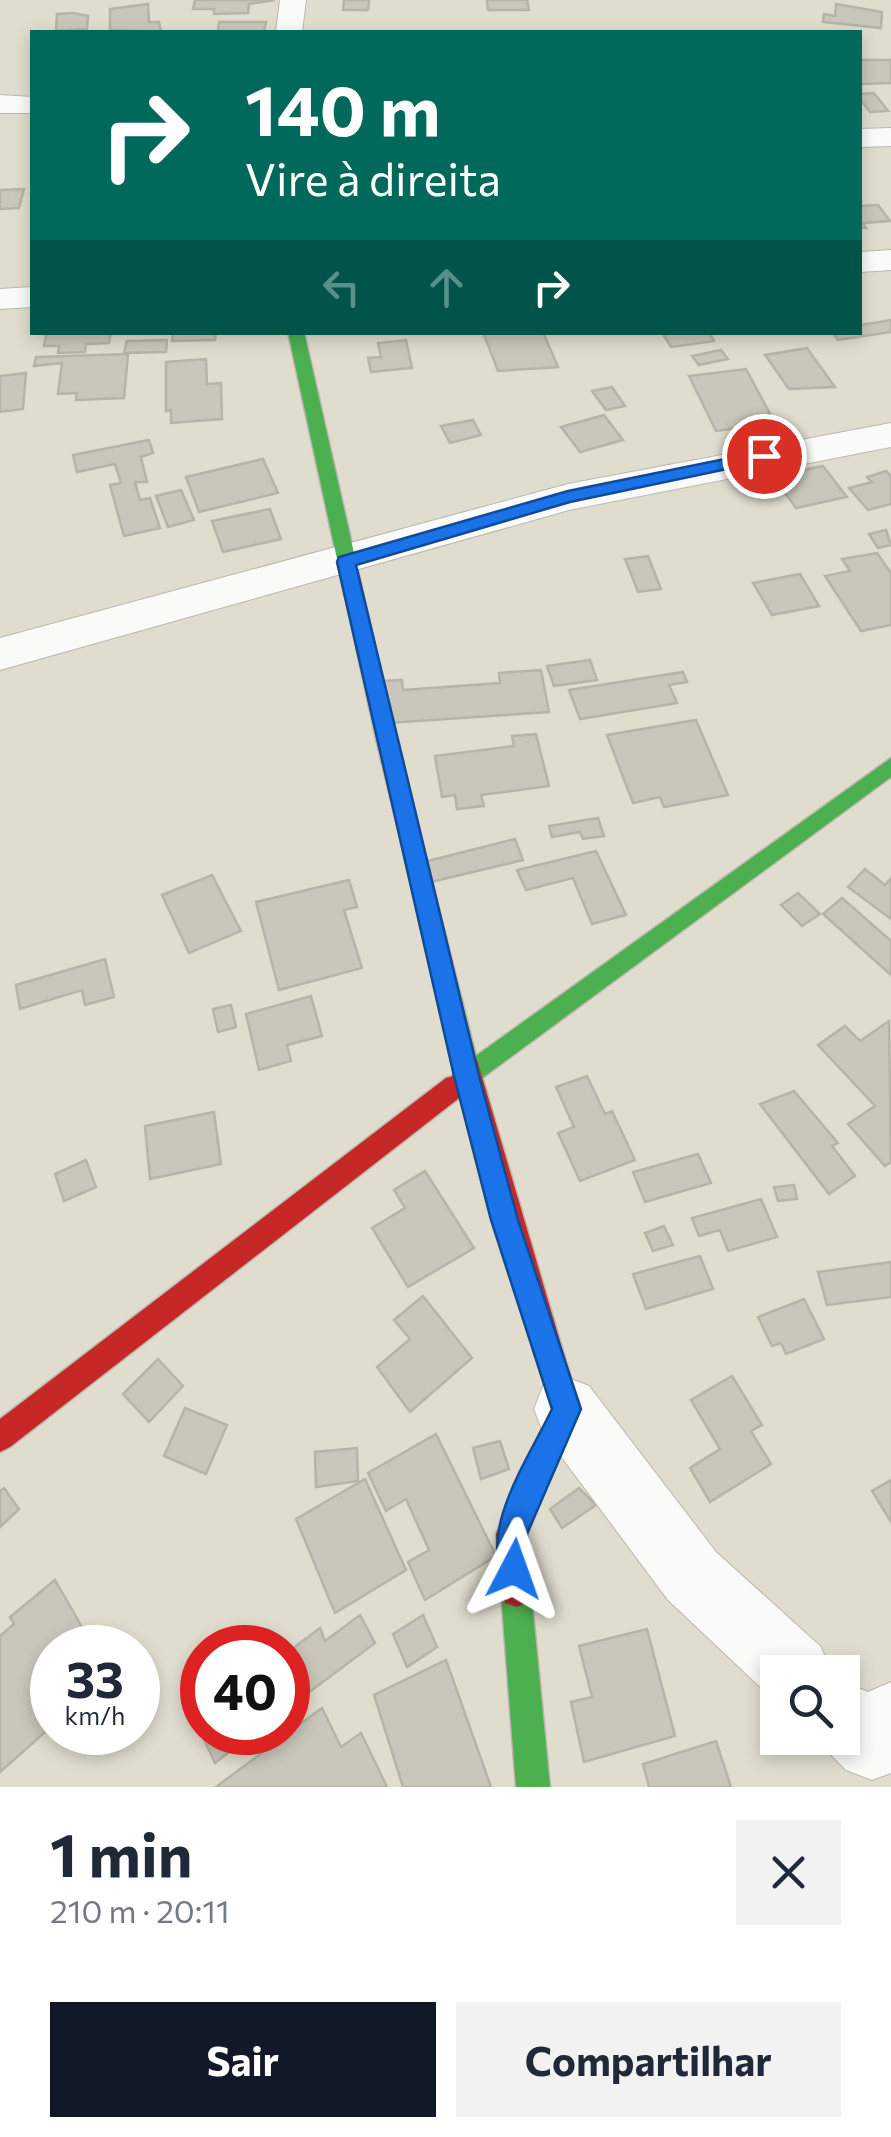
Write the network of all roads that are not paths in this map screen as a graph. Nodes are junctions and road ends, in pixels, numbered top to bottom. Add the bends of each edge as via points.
1 (293, 0) edge
2 (289, 30) edge
3 (0, 104) edge
4 (30, 104) edge
5 (891, 137) edge
6 (862, 138) edge
7 (891, 260) edge
8 (862, 262) edge
9 (30, 297) edge
10 (0, 299) edge
11 (297, 335) edge
12 (891, 435) edge
13 (346, 562) junction
14 (0, 654) edge
15 (891, 766) edge
16 (466, 1076) junction
17 (566, 1409) junction
18 (0, 1437) edge
19 (778, 1655) edge
20 (891, 1718) edge
21 (860, 1733) edge
22 (533, 1787) edge

1 - 2 street
3 - 4 street
5 - 6 street
7 - 8 street
9 - 10 street
11 - 13 street
12 - 13 street via 568,497
13 - 14 street
13 - 16 street
15 - 16 street
16 - 17 street via 504,1220
16 - 18 street
17 - 19 street via 692,1576
17 - 22 street via 511,1534
20 - 21 street via 872,1744

